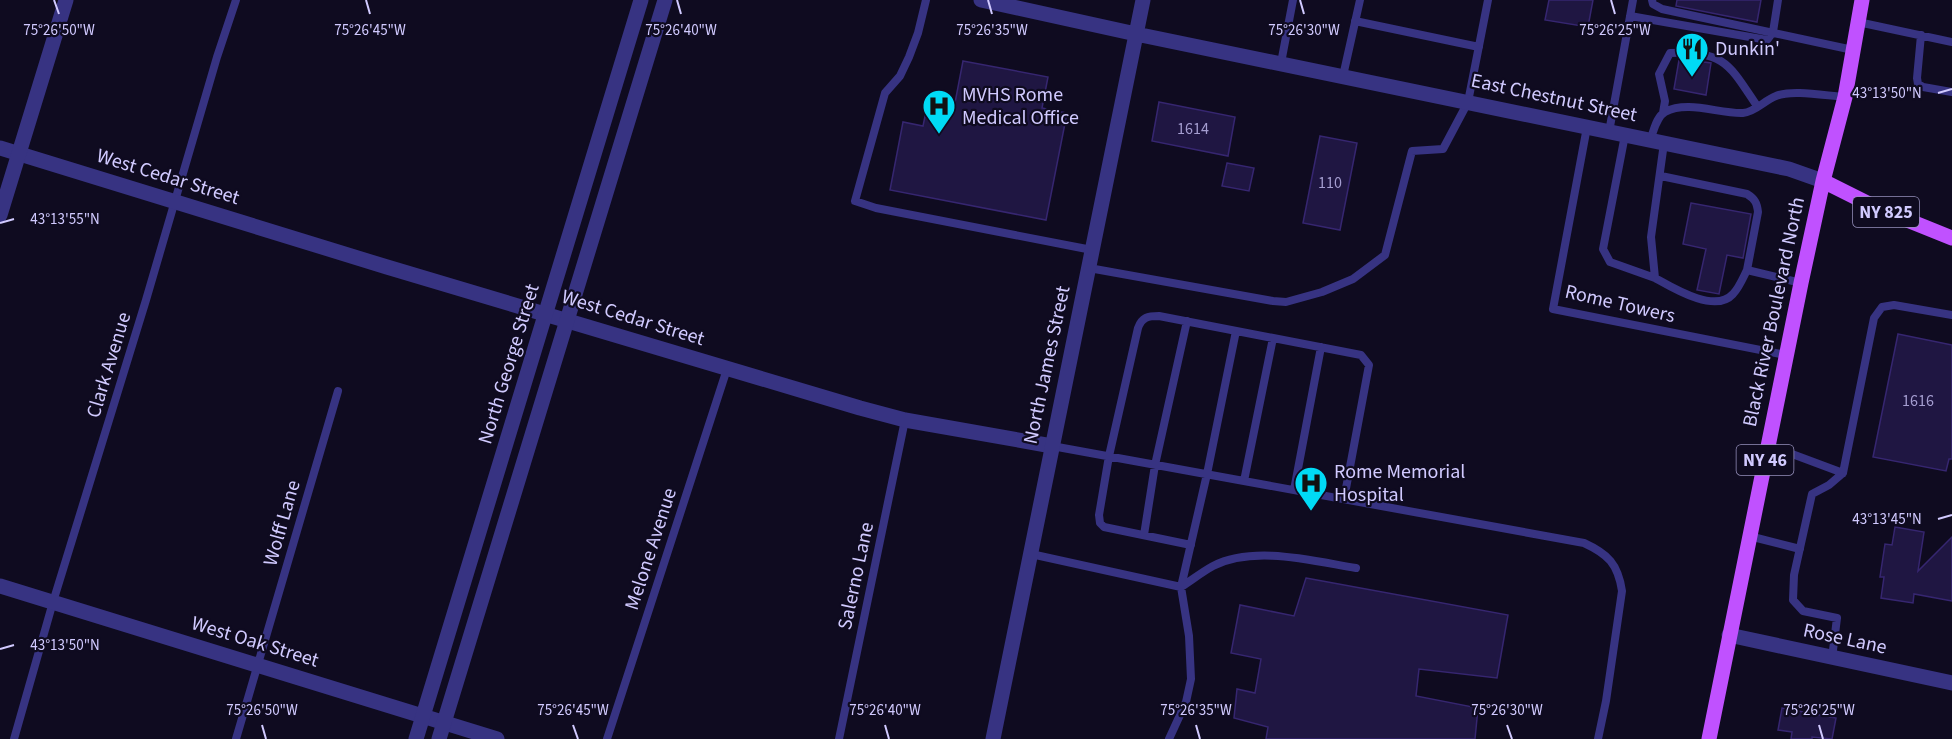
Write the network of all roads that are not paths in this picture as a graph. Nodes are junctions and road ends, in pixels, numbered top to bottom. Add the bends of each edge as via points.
1 (66, 0) edge
2 (236, 0) edge
3 (641, 0) edge
4 (665, 0) edge
5 (926, 0) edge
6 (981, 0) edge
7 (1143, 0) edge
8 (1293, 0) edge
9 (1360, 0) edge
10 (1488, 0) edge
11 (1633, 0) edge
12 (1652, 0) edge
13 (1778, 0) edge
14 (1862, 0) edge
15 (1630, 16) junction
16 (1355, 21) junction
17 (1858, 22) junction
18 (1773, 32) junction
19 (1136, 34) junction
20 (1921, 35) junction
21 (1952, 42) edge
22 (1479, 47) junction
23 (1853, 50) junction
24 (1281, 63) junction
25 (1343, 76) junction
26 (1952, 92) edge
27 (1845, 97) junction
28 (1468, 102) junction
29 (1757, 106) junction
30 (1663, 112) junction
31 (1587, 127) junction
32 (1609, 132) junction
33 (1625, 135) junction
34 (1657, 141) junction
35 (0, 148) edge
36 (19, 154) junction
37 (1661, 176) junction
38 (1823, 180) junction
39 (176, 201) junction
40 (0, 215) edge
41 (1952, 238) edge
42 (1092, 250) junction
43 (1089, 268) junction
44 (1747, 270) junction
45 (1655, 278) junction
46 (1801, 283) junction
47 (546, 314) junction
48 (1952, 315) edge
49 (566, 320) junction
50 (1187, 321) junction
51 (1236, 331) junction
52 (1273, 338) junction
53 (1321, 347) junction
54 (1786, 355) junction
55 (727, 369) junction
56 (338, 391) dead end
57 (905, 420) junction
58 (1768, 445) junction
59 (1052, 446) junction
60 (1109, 456) junction
61 (1155, 465) junction
62 (1843, 473) junction
63 (1207, 474) junction
64 (1244, 481) junction
65 (1294, 490) junction
66 (1344, 499) junction
67 (1144, 535) junction
68 (1749, 536) junction
69 (1191, 545) junction
70 (1800, 549) junction
71 (1030, 554) junction
72 (1356, 568) dead end
73 (0, 586) edge
74 (1181, 587) junction
75 (53, 602) junction
76 (1729, 635) junction
77 (1832, 658) junction
78 (258, 664) junction
79 (1952, 683) edge
80 (423, 716) junction
81 (444, 723) junction
82 (14, 739) edge
83 (236, 739) edge
84 (416, 739) edge
85 (440, 739) edge
86 (497, 739) edge
87 (607, 739) edge
88 (839, 739) edge
89 (993, 739) edge
90 (1169, 739) edge
91 (1598, 739) edge
92 (1709, 739) edge

1 - 36 street
2 - 39 lane, Clark Avenue
3 - 47 street, North George Street
4 - 49 street
5 - 42 lane via 909,57 900,76 885,93 855,201
6 - 19 street, East Chestnut Street
7 - 19 street, North James Street
8 - 24 lane
9 - 16 lane
10 - 22 lane
11 - 15 lane
12 - 18 lane via 1662,9
13 - 18 lane
14 - 17 main road, Black River Boulevard North / NY 46
15 - 18 lane via 1767,40
15 - 32 lane
16 - 22 lane
16 - 25 lane
17 - 20 lane
17 - 23 main road, Black River Boulevard North / NY 46
18 - 23 lane
19 - 24 street, East Chestnut Street
19 - 42 street, North James Street
20 - 21 lane
20 - 26 lane via 1918,84
22 - 28 lane
23 - 27 main road, Black River Boulevard North / NY 46
24 - 25 street, East Chestnut Street
25 - 28 street, East Chestnut Street
27 - 29 lane via 1777,95
27 - 38 main road, Black River Boulevard North / NY 46
28 - 31 street, East Chestnut Street
28 - 43 lane via 1443,149 1412,151 1384,255 1353,279 1286,302
29 - 30 lane via 1746,113 1689,108
29 - 30 lane via 1735,72 1717,57 1670,53 1659,74 1665,101
30 - 34 lane via 1658,119
31 - 32 street, East Chestnut Street
31 - 54 lane, Rome Towers via 1553,309
32 - 33 street, East Chestnut Street
33 - 34 street, East Chestnut Street
33 - 45 lane via 1603,249 1610,261
34 - 37 lane
34 - 38 street, East Chestnut Street
35 - 36 street, West Cedar Street
36 - 39 street, West Cedar Street
36 - 40 street
37 - 44 lane via 1754,198 1758,212
37 - 45 lane via 1651,237
38 - 41 main road, East Chestnut Street / NY 825 via 1875,207
38 - 46 main road, Black River Boulevard North / NY 46
39 - 47 street, West Cedar Street
39 - 75 lane, Clark Avenue
42 - 43 street, North James Street
43 - 59 street, North James Street
44 - 45 lane via 1733,294 1715,301 1699,299
44 - 46 lane
46 - 54 main road, Black River Boulevard North / NY 46
47 - 49 street, West Cedar Street
47 - 80 street, North George Street
48 - 62 lane via 1894,305 1882,307 1874,318
49 - 55 street, West Cedar Street
49 - 81 street
50 - 51 lane
50 - 60 lane via 1159,316 1141,320
50 - 61 lane
51 - 52 lane
51 - 63 lane
52 - 53 lane
52 - 64 lane
53 - 65 lane
53 - 66 lane via 1361,355 1369,365
54 - 58 main road, Black River Boulevard North / NY 46
55 - 57 street, West Cedar Street
55 - 87 lane, Melone Avenue
56 - 78 lane, Wolff Lane
57 - 59 street, West Cedar Street
57 - 88 lane, Salerno Lane
58 - 62 lane
58 - 68 main road, Black River Boulevard North / NY 46
59 - 60 lane
59 - 71 street, North James Street
60 - 61 lane
60 - 67 lane via 1100,523
61 - 63 lane
61 - 67 lane
62 - 70 lane via 1812,494
63 - 64 lane
63 - 69 lane
64 - 65 lane
65 - 66 lane
66 - 91 lane via 1584,543 1604,553 1614,565 1622,591
67 - 69 lane
68 - 70 lane
68 - 76 main road, Black River Boulevard North / NY 46
69 - 74 lane
70 - 77 lane via 1793,600 1803,610 1837,618
71 - 74 lane
71 - 89 street, North James Street
72 - 74 lane via 1288,557 1247,556 1214,565
73 - 75 street, West Oak Street
74 - 90 lane via 1191,679 1186,702
75 - 78 street, West Oak Street
75 - 82 lane, Clark Avenue
76 - 77 street, Rose Lane
76 - 92 main road, Black River Boulevard North / NY 46
77 - 79 street, Rose Lane
78 - 80 street, West Oak Street
78 - 83 lane, Wolff Lane
80 - 81 street, West Oak Street
80 - 84 street, North George Street
81 - 85 street
81 - 86 street, West Oak Street

